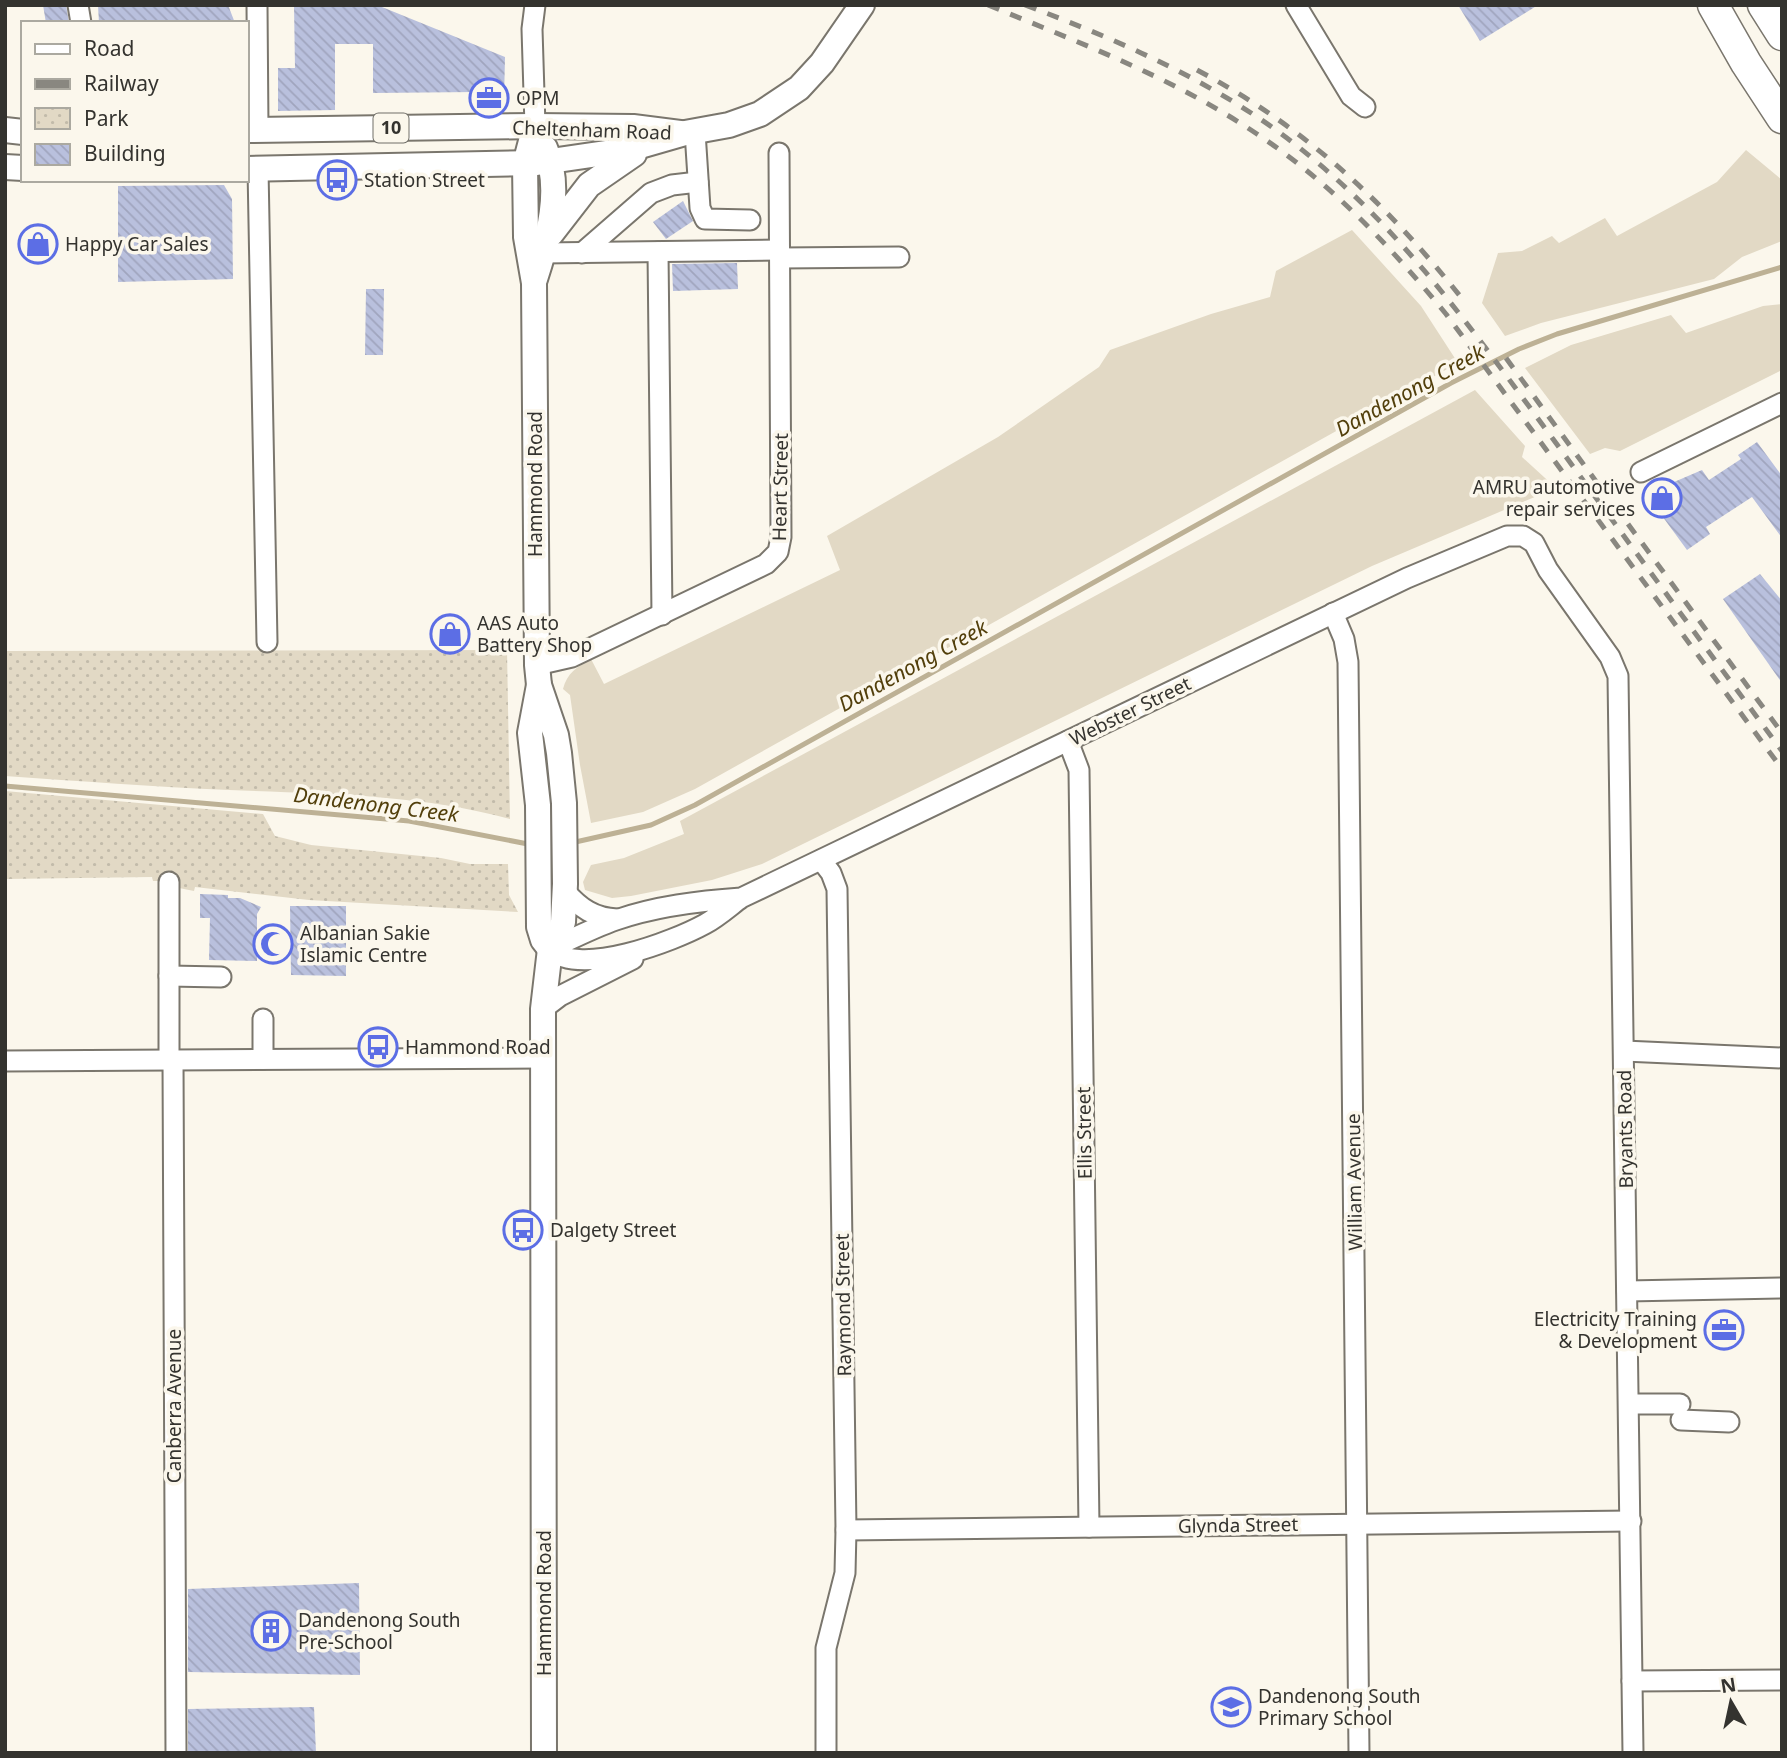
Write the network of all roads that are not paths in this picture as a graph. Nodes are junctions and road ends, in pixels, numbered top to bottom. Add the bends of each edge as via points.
1 (535, 5) edge
2 (862, 5) edge
3 (1296, 5) edge
4 (1713, 5) edge
5 (1763, 5) edge
6 (256, 10) edge
7 (1782, 35) edge
8 (1365, 107) dead end
9 (1782, 118) edge
10 (535, 126) junction
11 (252, 130) edge
12 (690, 133) junction
13 (646, 146) junction
14 (779, 153) dead end
15 (551, 161) junction
16 (525, 164) junction
17 (252, 169) edge
18 (698, 182) junction
19 (750, 220) dead end
20 (545, 246) junction
21 (658, 252) junction
22 (582, 253) junction
23 (780, 254) junction
24 (899, 257) dead end
25 (534, 284) junction
26 (1782, 403) edge
27 (1641, 472) dead end
28 (1523, 536) joint
29 (1333, 613) junction
30 (662, 615) junction
31 (267, 642) dead end
32 (538, 675) junction
33 (1068, 741) junction
34 (821, 860) junction
35 (169, 882) dead end
36 (565, 887) junction
37 (741, 898) junction
38 (620, 919) junction
39 (659, 944) junction
40 (550, 949) junction
41 (169, 976) junction
42 (221, 977) dead end
43 (543, 1009) junction
44 (263, 1019) dead end
45 (1624, 1051) junction
46 (542, 1058) junction
47 (1782, 1058) edge
48 (263, 1059) junction
49 (171, 1060) junction
50 (5, 1061) edge
51 (1782, 1288) edge
52 (1628, 1291) junction
53 (1629, 1404) junction
54 (1729, 1422) dead end
55 (1631, 1521) junction
56 (1358, 1524) junction
57 (1089, 1527) junction
58 (846, 1530) junction
59 (1782, 1680) edge
60 (1632, 1681) junction
61 (176, 1753) edge
62 (544, 1753) edge
63 (826, 1753) edge
64 (1359, 1753) edge
65 (1633, 1753) edge

1 - 10 street
2 - 12 main road, Cheltenham Road / 10 via 822,63 792,94 751,118
3 - 8 street via 1351,96
4 - 9 highway
5 - 7 highway
6 - 11 street
10 - 11 main road, Cheltenham Road / 10
10 - 12 main road, Cheltenham Road / 10
10 - 15 main road
10 - 16 main road, Hammond Road
11 - 17 main road
12 - 13 main road, Cheltenham Road / 10
12 - 18 street
13 - 15 main road, Cheltenham Road / 10
13 - 20 main road via 592,181
14 - 23 street, Heart Street
15 - 16 main road, Cheltenham Road / 10
15 - 20 main road, Hammond Road via 552,204
16 - 17 main road, Cheltenham Road / 10
16 - 25 main road, Hammond Road via 526,237
17 - 31 street
18 - 19 street via 705,219
18 - 22 street via 650,193
20 - 22 street
20 - 25 main road, Hammond Road
21 - 22 street
21 - 23 street
21 - 30 street
23 - 24 street
23 - 30 street, Heart Street via 781,544 766,565
25 - 32 main road, Hammond Road
26 - 27 street
28 - 29 street, Webster Street via 1507,536
28 - 45 street, Bryants Road via 1534,543 1618,676
29 - 33 street, Webster Street
29 - 56 street, William Avenue via 1348,662
30 - 32 street, Heart Street
32 - 36 main road, Hammond Road via 562,767
32 - 40 main road, Hammond Road via 530,733 538,805 539,928
33 - 34 street, Webster Street
33 - 57 street, Ellis Street via 1079,770
34 - 37 street, Webster Street
34 - 58 street, Raymond Street via 837,889
35 - 41 street, Canberra Avenue
36 - 38 street, Webster Street via 591,914
36 - 40 main road, Hammond Road via 562,925
37 - 38 street, Webster Street via 701,901
37 - 39 street, Webster Street via 705,924
38 - 40 street, Webster Street
39 - 40 street, Webster Street via 601,958 563,957
39 - 43 street, Webster Street
40 - 43 main road, Hammond Road
41 - 42 street
41 - 49 street, Canberra Avenue
43 - 46 main road, Hammond Road
44 - 48 street
45 - 47 street
45 - 52 street, Bryants Road
46 - 48 street
46 - 62 main road, Hammond Road
48 - 49 street
49 - 50 street
49 - 61 street, Canberra Avenue
51 - 52 street
52 - 53 street, Bryants Road
53 - 54 street
53 - 55 street, Bryants Road
55 - 56 street, Glynda Street
55 - 60 street, Bryants Road
56 - 57 street, Glynda Street
56 - 64 street, William Avenue
57 - 58 street, Glynda Street
58 - 63 street, Raymond Street via 845,1573 826,1648
59 - 60 street
60 - 65 street, Bryants Road

